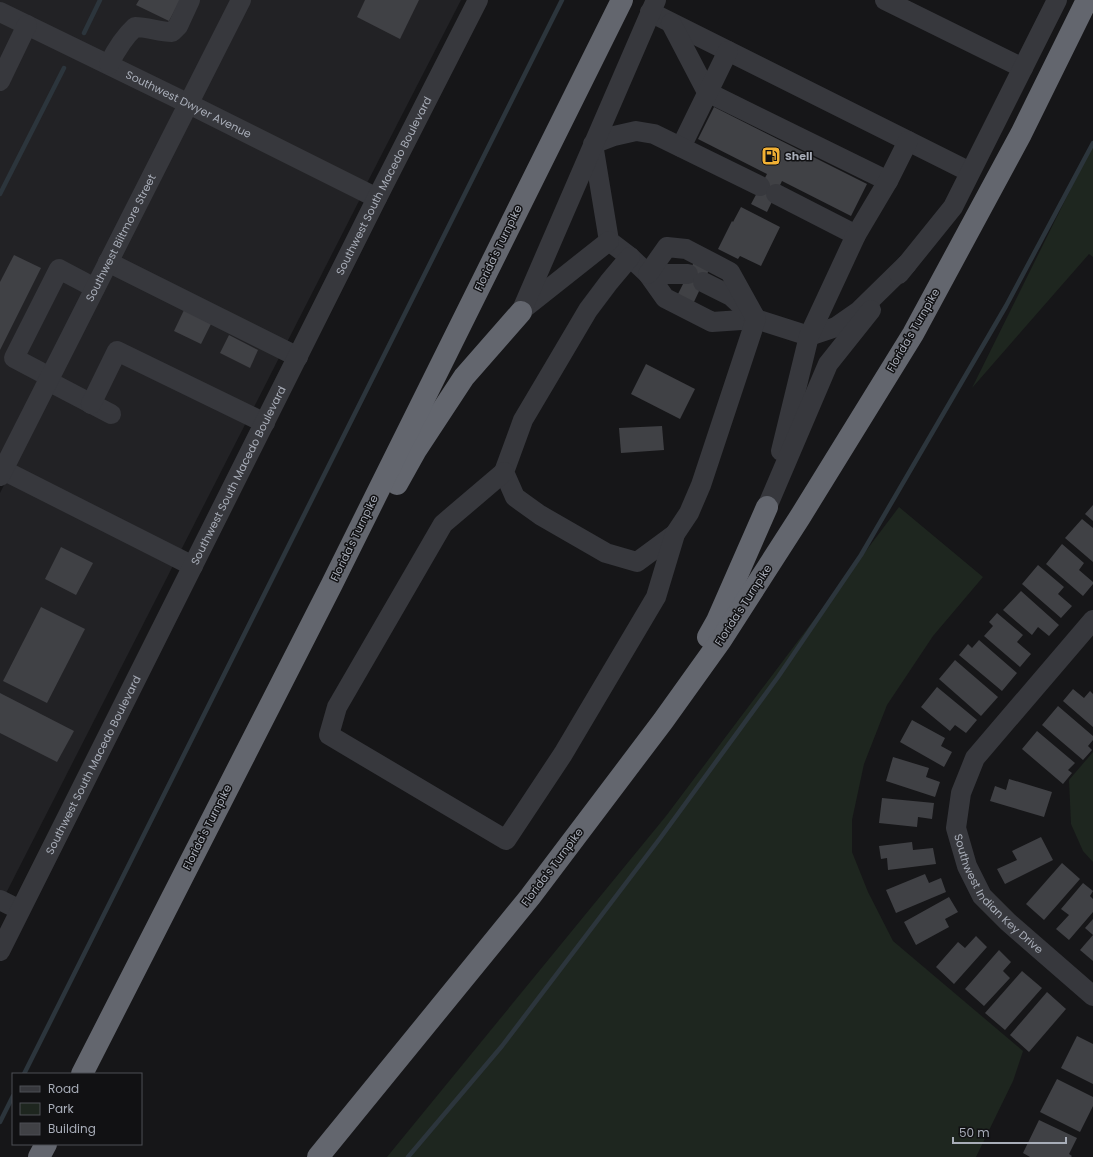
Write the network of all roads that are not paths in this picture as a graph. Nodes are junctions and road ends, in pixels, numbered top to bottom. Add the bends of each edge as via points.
1 (190, 0) edge
2 (241, 0) edge
3 (478, 0) edge
4 (622, 0) edge
5 (885, 0) edge
6 (1057, 0) edge
7 (1087, 0) edge
8 (653, 6) edge
9 (0, 12) edge
10 (671, 23) junction
11 (27, 25) junction
12 (728, 51) junction
13 (109, 64) junction
14 (1023, 68) junction
15 (0, 81) edge
16 (707, 92) junction
17 (189, 104) junction
18 (908, 141) junction
19 (593, 144) junction
20 (681, 147) junction
21 (970, 172) junction
22 (888, 181) junction
23 (377, 198) junction
24 (856, 235) junction
25 (610, 241) junction
26 (630, 257) junction
27 (108, 262) junction
28 (907, 264) junction
29 (648, 274) junction
30 (95, 288) junction
31 (521, 312) junction
32 (756, 319) junction
33 (809, 336) junction
34 (298, 357) junction
35 (49, 379) junction
36 (91, 404) junction
37 (111, 414) dead end
38 (265, 423) junction
39 (504, 472) junction
40 (2, 473) edge
41 (767, 507) junction
42 (675, 534) junction
43 (193, 566) junction
44 (332, 584) junction
45 (1093, 620) edge
46 (662, 721) junction
47 (0, 900) edge
48 (20, 910) junction
49 (0, 951) edge
50 (1093, 996) edge
51 (83, 1073) edge
52 (45, 1145) edge
53 (39, 1157) edge
54 (318, 1157) edge

1 - 13 street via 178,26 172,32 147,27 135,28 117,48
2 - 17 street, Southwest Biltmore Street
3 - 23 street, Southwest South Macedo Boulevard
4 - 44 highway, Florida's Turnpike
5 - 14 street
6 - 14 street
7 - 46 highway, Florida's Turnpike via 1021,134 913,334 721,640
8 - 10 street
8 - 19 street
9 - 11 street, Southwest Dwyer Avenue
10 - 12 street
10 - 16 street
11 - 13 street, Southwest Dwyer Avenue
11 - 15 street
12 - 16 street
12 - 18 street
13 - 17 street, Southwest Dwyer Avenue
14 - 21 street
16 - 20 street
16 - 22 street
17 - 23 street, Southwest Dwyer Avenue
17 - 27 street, Southwest Biltmore Street
18 - 21 street
18 - 22 street
19 - 20 street via 636,131 654,134
19 - 25 street
19 - 31 street
20 - 24 street
21 - 28 street via 953,207
22 - 24 street
23 - 34 street, Southwest South Macedo Boulevard
24 - 33 street
25 - 26 street
25 - 31 street
26 - 29 street
26 - 39 street via 588,310 523,420
27 - 30 street, Southwest Biltmore Street
27 - 34 street
28 - 33 street via 859,310 836,327
28 - 41 street via 828,364
29 - 32 street via 696,278 731,296
29 - 32 street via 665,298 712,322
29 - 32 street via 667,247 686,249 730,272
30 - 35 street, Southwest Biltmore Street
30 - 35 street via 59,269 14,358
31 - 44 highway via 464,377 416,450 368,538
32 - 33 street
32 - 42 street via 701,485 689,513
33 - 41 street
34 - 38 street, Southwest South Macedo Boulevard
35 - 36 street
35 - 40 street, Southwest Biltmore Street
36 - 37 street
36 - 38 street via 118,351
38 - 43 street, Southwest South Macedo Boulevard
39 - 42 street via 515,497 540,515 606,553 638,562
39 - 42 street via 443,524 337,707 329,735 506,840 564,754 656,597
40 - 43 street
41 - 46 highway via 717,621
43 - 48 street, Southwest South Macedo Boulevard
44 - 51 highway, Florida's Turnpike
45 - 50 street, Southwest Indian Key Drive via 975,758 961,792 956,828 967,866 982,896
46 - 54 highway, Florida's Turnpike via 530,897
47 - 48 street
48 - 49 street, Southwest South Macedo Boulevard
52 - 53 highway

